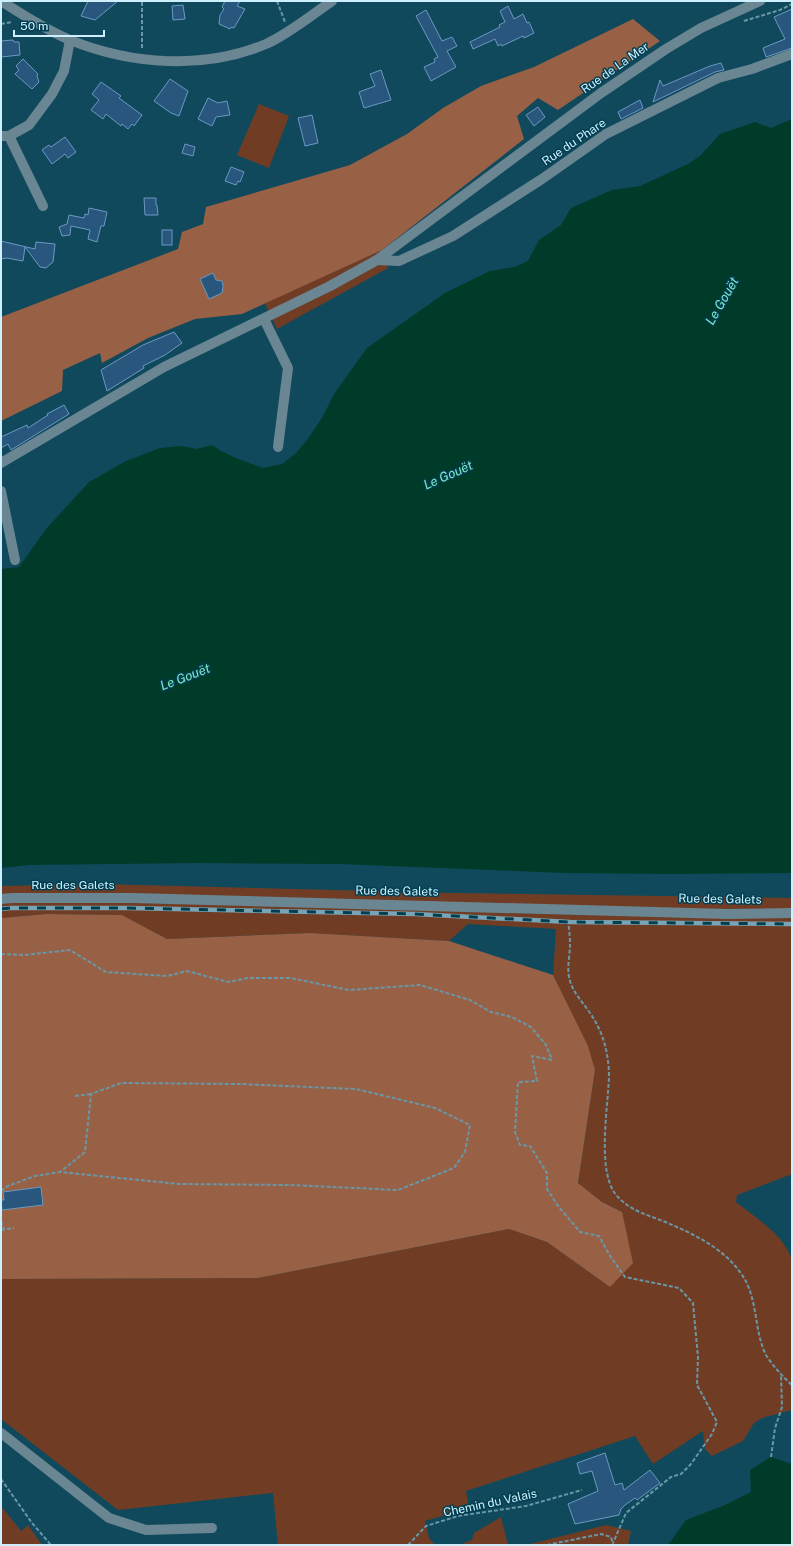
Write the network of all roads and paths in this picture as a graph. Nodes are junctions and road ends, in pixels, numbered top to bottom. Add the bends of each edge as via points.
1 (1, 1) edge
2 (142, 1) edge
3 (277, 1) edge
4 (332, 1) edge
5 (760, 1) edge
6 (288, 30) junction
7 (70, 40) junction
8 (792, 54) edge
9 (142, 60) junction
10 (5, 136) edge
11 (42, 206) dead end
12 (377, 260) junction
13 (264, 318) junction
14 (278, 447) dead end
15 (1, 463) edge
16 (1, 491) edge
17 (14, 560) dead end
18 (1, 899) edge
19 (568, 908) junction
20 (792, 912) edge
21 (1, 954) edge
22 (91, 1094) junction
23 (74, 1096) dead end
24 (60, 1172) junction
25 (1, 1191) edge
26 (1, 1221) edge
27 (14, 1228) dead end
28 (2, 1229) edge
29 (780, 1374) junction
30 (792, 1384) edge
31 (1, 1433) edge
32 (771, 1457) dead end
33 (1, 1479) edge
34 (582, 1490) dead end
35 (212, 1528) dead end
36 (613, 1544) edge
37 (52, 1545) edge
38 (408, 1545) edge
39 (547, 1545) edge

1 - 7 street
2 - 9 path
3 - 6 path
4 - 6 street
5 - 12 street, Rue de La Mer via 701,28 666,49 601,93
6 - 9 street via 266,44 221,58 177,62
7 - 9 street via 115,55
7 - 10 street via 64,71 52,94 29,125
8 - 12 street, Rue du Phare via 718,78 606,134 454,236 399,261
10 - 11 street
12 - 13 street, Rue de La Mer
13 - 14 street via 288,368
13 - 15 street, Rue de La Mer via 164,367
16 - 17 street
18 - 19 street, Rue des Galets via 132,898
19 - 20 street, Rue des Galets via 727,914
19 - 29 path via 569,976 578,998 600,1028 606,1046 609,1072 605,1141 606,1169 610,1183 616,1196 627,1206 704,1240 724,1255 740,1272 750,1290 766,1355
21 - 36 path via 24,955 70,950 106,972 167,976 187,971 228,982 248,978 290,978 349,990 420,985 470,1000 491,1012 512,1017 531,1027 546,1045 552,1060 532,1056 537,1081 518,1082 515,1132 520,1145 530,1146 547,1173 547,1189 558,1206 580,1232 599,1236 625,1277 678,1288 693,1303 698,1357 697,1385 717,1422 712,1434 691,1464 626,1513
22 - 23 path
22 - 24 path via 85,1152
22 - 24 path via 121,1083 240,1084 356,1089 434,1108 470,1125 465,1152 454,1168 398,1190 290,1184 179,1184
24 - 25 path via 35,1176
26 - 28 path
27 - 28 path
29 - 30 path
29 - 32 path via 782,1407 775,1428
31 - 35 street via 109,1518 146,1530
33 - 37 path via 32,1523
34 - 38 path, Chemin du Valais via 526,1506 458,1516 426,1526
36 - 39 path via 611,1537 601,1534

